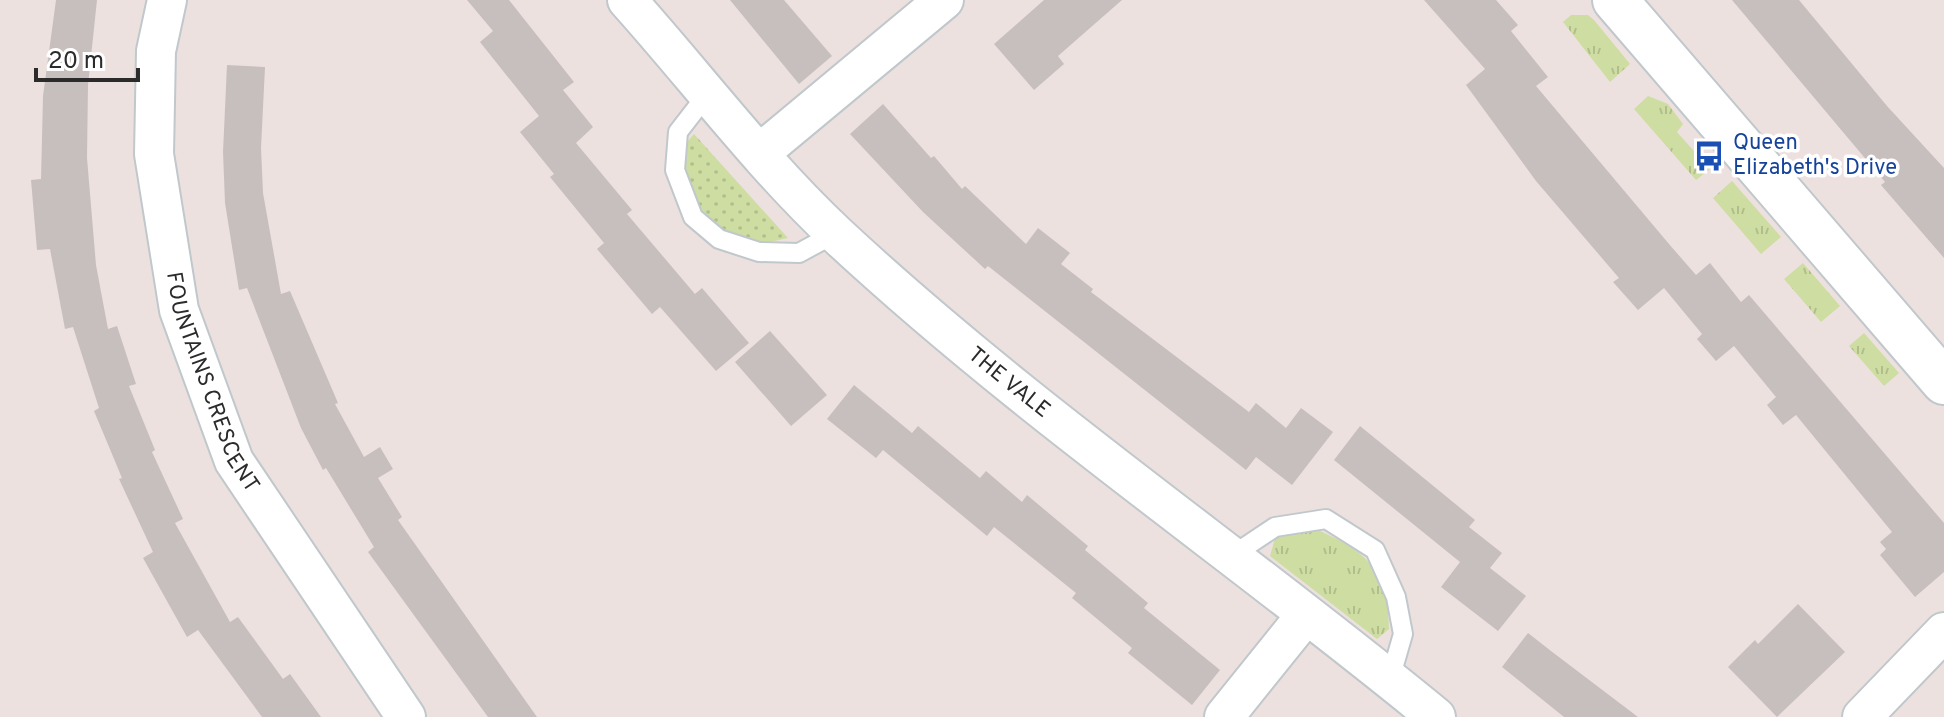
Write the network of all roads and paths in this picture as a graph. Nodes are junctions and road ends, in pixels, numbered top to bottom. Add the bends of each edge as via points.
1 (167, 0) edge
2 (627, 0) edge
3 (944, 0) edge
4 (1615, 0) edge
5 (709, 92) junction
6 (760, 153) junction
7 (836, 233) junction
8 (1944, 382) edge
9 (1230, 557) junction
10 (1306, 615) junction
11 (1944, 632) edge
12 (1390, 679) junction
13 (406, 717) edge
14 (1224, 717) edge
15 (1436, 717) edge
16 (1862, 717) edge

1 - 13 street, FOUNTAINS CRESCENT via 156,51 154,154 179,310 234,461
2 - 5 street, THE VALE
3 - 6 street
4 - 8 street
5 - 6 street, THE VALE
5 - 7 lane via 678,132 675,170 693,217 719,239 759,252 799,253
6 - 7 street, THE VALE
7 - 9 street, THE VALE via 980,360
9 - 10 street, THE VALE
9 - 12 lane via 1275,527 1326,519 1375,550 1396,597 1403,634
10 - 12 street, THE VALE
10 - 14 street
11 - 16 street
12 - 15 street, THE VALE

